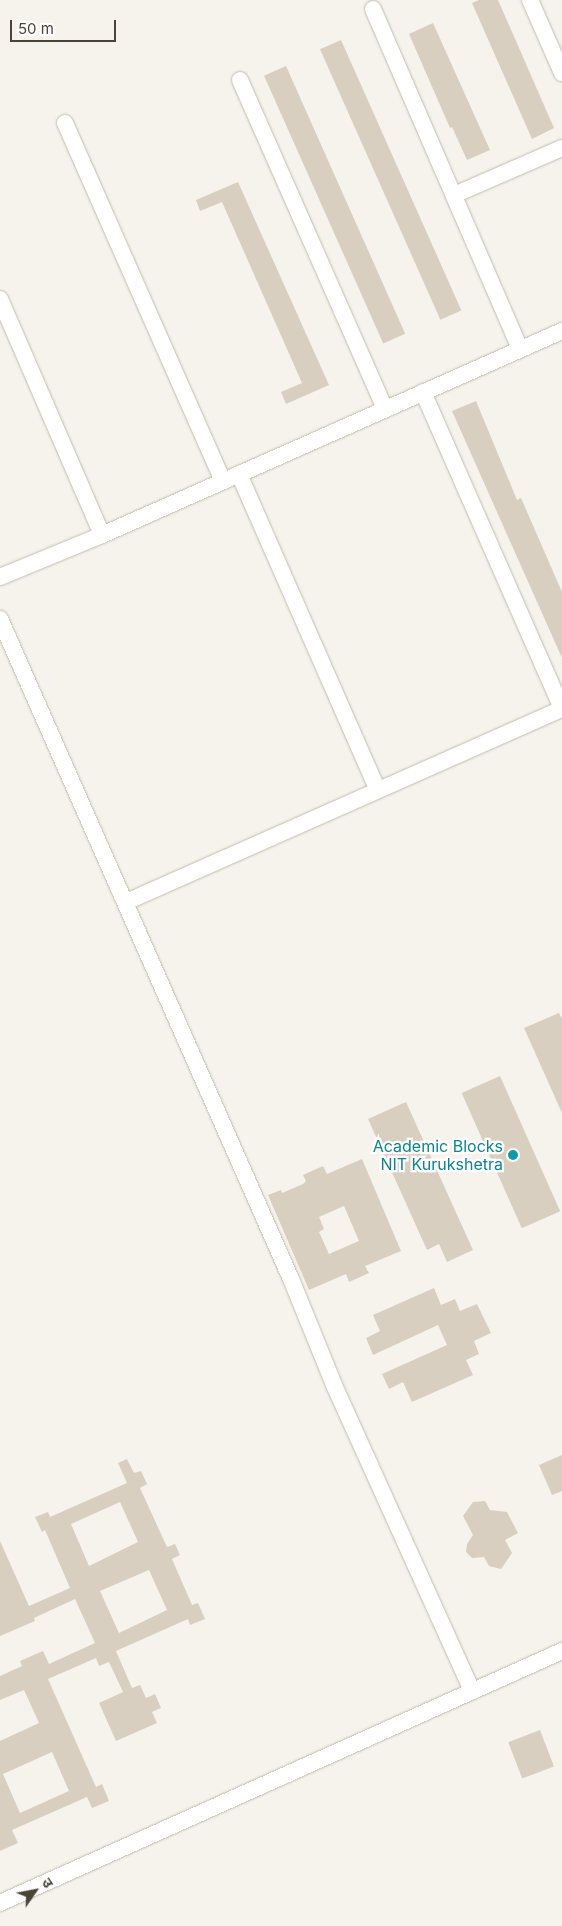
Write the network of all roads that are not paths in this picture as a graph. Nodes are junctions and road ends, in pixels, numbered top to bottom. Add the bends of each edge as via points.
1 (530, 0) edge
2 (373, 9) dead end
3 (562, 72) edge
4 (240, 80) dead end
5 (65, 123) dead end
6 (562, 148) edge
7 (454, 195) junction
8 (0, 299) edge
9 (562, 330) edge
10 (520, 349) junction
11 (423, 392) junction
12 (385, 409) junction
13 (239, 474) junction
14 (223, 481) junction
15 (102, 535) junction
16 (0, 577) edge
17 (0, 619) edge
18 (562, 709) edge
19 (378, 790) junction
20 (126, 902) junction
21 (562, 1651) edge
22 (472, 1691) junction
23 (0, 1903) edge

1 - 3 street
2 - 7 street
4 - 12 street
5 - 14 street
6 - 7 street
7 - 10 street
8 - 15 street
9 - 10 street
10 - 11 street
11 - 12 street
11 - 18 street
12 - 13 street
13 - 14 street
13 - 19 street
14 - 15 street
15 - 16 street
17 - 20 street
18 - 19 street
19 - 20 street
20 - 22 street via 334,1386
21 - 22 street
22 - 23 street

